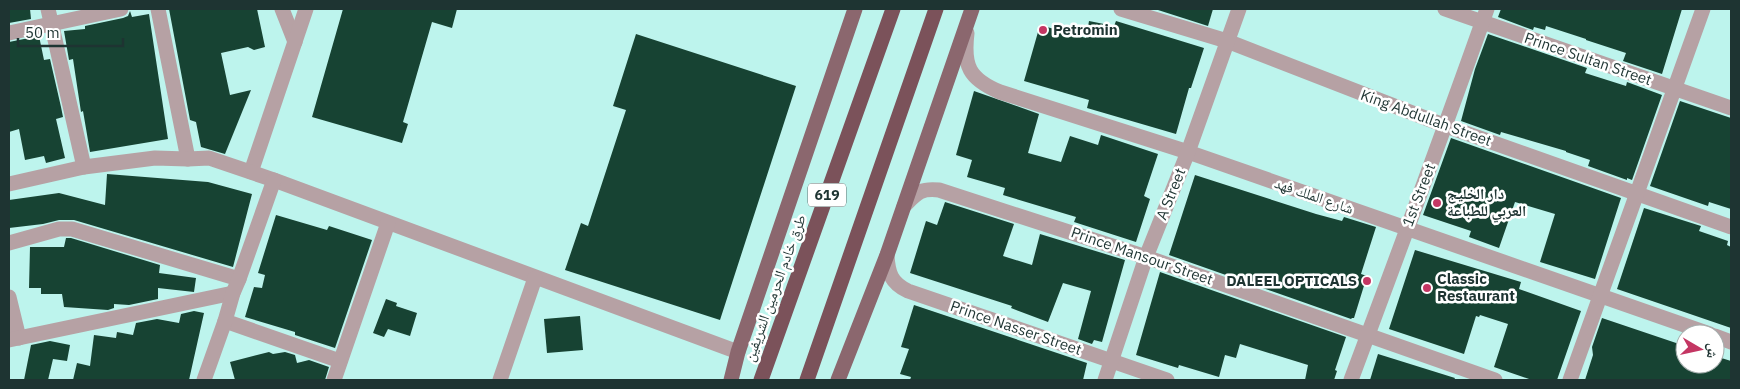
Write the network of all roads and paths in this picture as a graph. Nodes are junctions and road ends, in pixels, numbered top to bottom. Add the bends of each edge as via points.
1 (48, 9) edge
2 (121, 9) edge
3 (158, 9) edge
4 (282, 9) edge
5 (306, 9) edge
6 (855, 9) edge
7 (893, 9) edge
8 (936, 9) edge
9 (1121, 9) edge
10 (1239, 9) edge
11 (1445, 9) edge
12 (1703, 9) edge
13 (970, 15) edge
14 (1484, 15) edge
15 (51, 24) junction
16 (9, 33) edge
17 (294, 42) junction
18 (1227, 42) junction
19 (1674, 88) junction
20 (1731, 108) edge
21 (1446, 126) junction
22 (1188, 152) junction
23 (188, 159) junction
24 (84, 167) junction
25 (250, 172) junction
26 (274, 180) junction
27 (9, 184) edge
28 (1636, 193) junction
29 (904, 206) junction
30 (388, 223) junction
31 (1731, 227) edge
32 (1406, 228) junction
33 (9, 243) edge
34 (887, 255) junction
35 (1146, 257) junction
36 (535, 278) junction
37 (236, 286) junction
38 (1600, 294) junction
39 (9, 297) edge
40 (225, 320) junction
41 (1682, 324) edge
42 (1368, 335) junction
43 (14, 339) edge
44 (738, 352) junction
45 (1111, 360) junction
46 (340, 361) junction
47 (204, 380) edge
48 (334, 380) edge
49 (500, 380) edge
50 (731, 380) edge
51 (761, 380) edge
52 (807, 380) edge
53 (838, 380) edge
54 (1105, 380) edge
55 (1167, 380) edge
56 (1351, 380) edge
57 (1495, 380) edge
58 (1570, 380) edge

1 - 15 street
2 - 15 street
3 - 23 street
4 - 17 street
5 - 17 street
6 - 44 main road
7 - 51 highway, طرق خادم الحرمين الشريفين / 619
8 - 52 highway, 619
9 - 18 street, King Abdullah Street
10 - 18 street, A Street
11 - 14 street, Prince Sultan Street
12 - 19 street
13 - 22 street, شارع الملك فهد via 966,60 969,69 985,86
13 - 29 main road
14 - 19 street, Prince Sultan Street
14 - 21 street, 1st Street
15 - 16 street
15 - 24 street
17 - 25 street
18 - 21 street, King Abdullah Street
18 - 22 street, A Street
19 - 20 street, Prince Sultan Street
19 - 28 street
21 - 28 street, King Abdullah Street
21 - 32 street, 1st Street
22 - 32 street, شارع الملك فهد
22 - 35 street, A Street
23 - 24 street via 155,158
23 - 25 street via 209,158
24 - 27 street
25 - 26 street
26 - 30 street
26 - 37 street
28 - 31 street, King Abdullah Street
28 - 38 street
29 - 34 main road
29 - 35 street, Prince Mansour Street via 924,189 939,190
30 - 36 street
30 - 46 street
32 - 38 street, شارع الملك فهد
32 - 42 street, 1st Street
33 - 37 street via 59,229 72,229
34 - 45 street, Prince Nasser Street via 890,278 908,291
34 - 53 main road
35 - 42 street, Prince Mansour Street
35 - 45 street, A Street
36 - 44 street
36 - 49 street
37 - 40 street
37 - 43 street
38 - 41 street, شارع الملك فهد
38 - 58 street
39 - 43 street
40 - 46 street
40 - 47 street
42 - 56 street, 1st Street
42 - 57 street, Prince Mansour Street
44 - 50 main road
45 - 54 street, A Street
45 - 55 street, Prince Nasser Street
46 - 48 street

